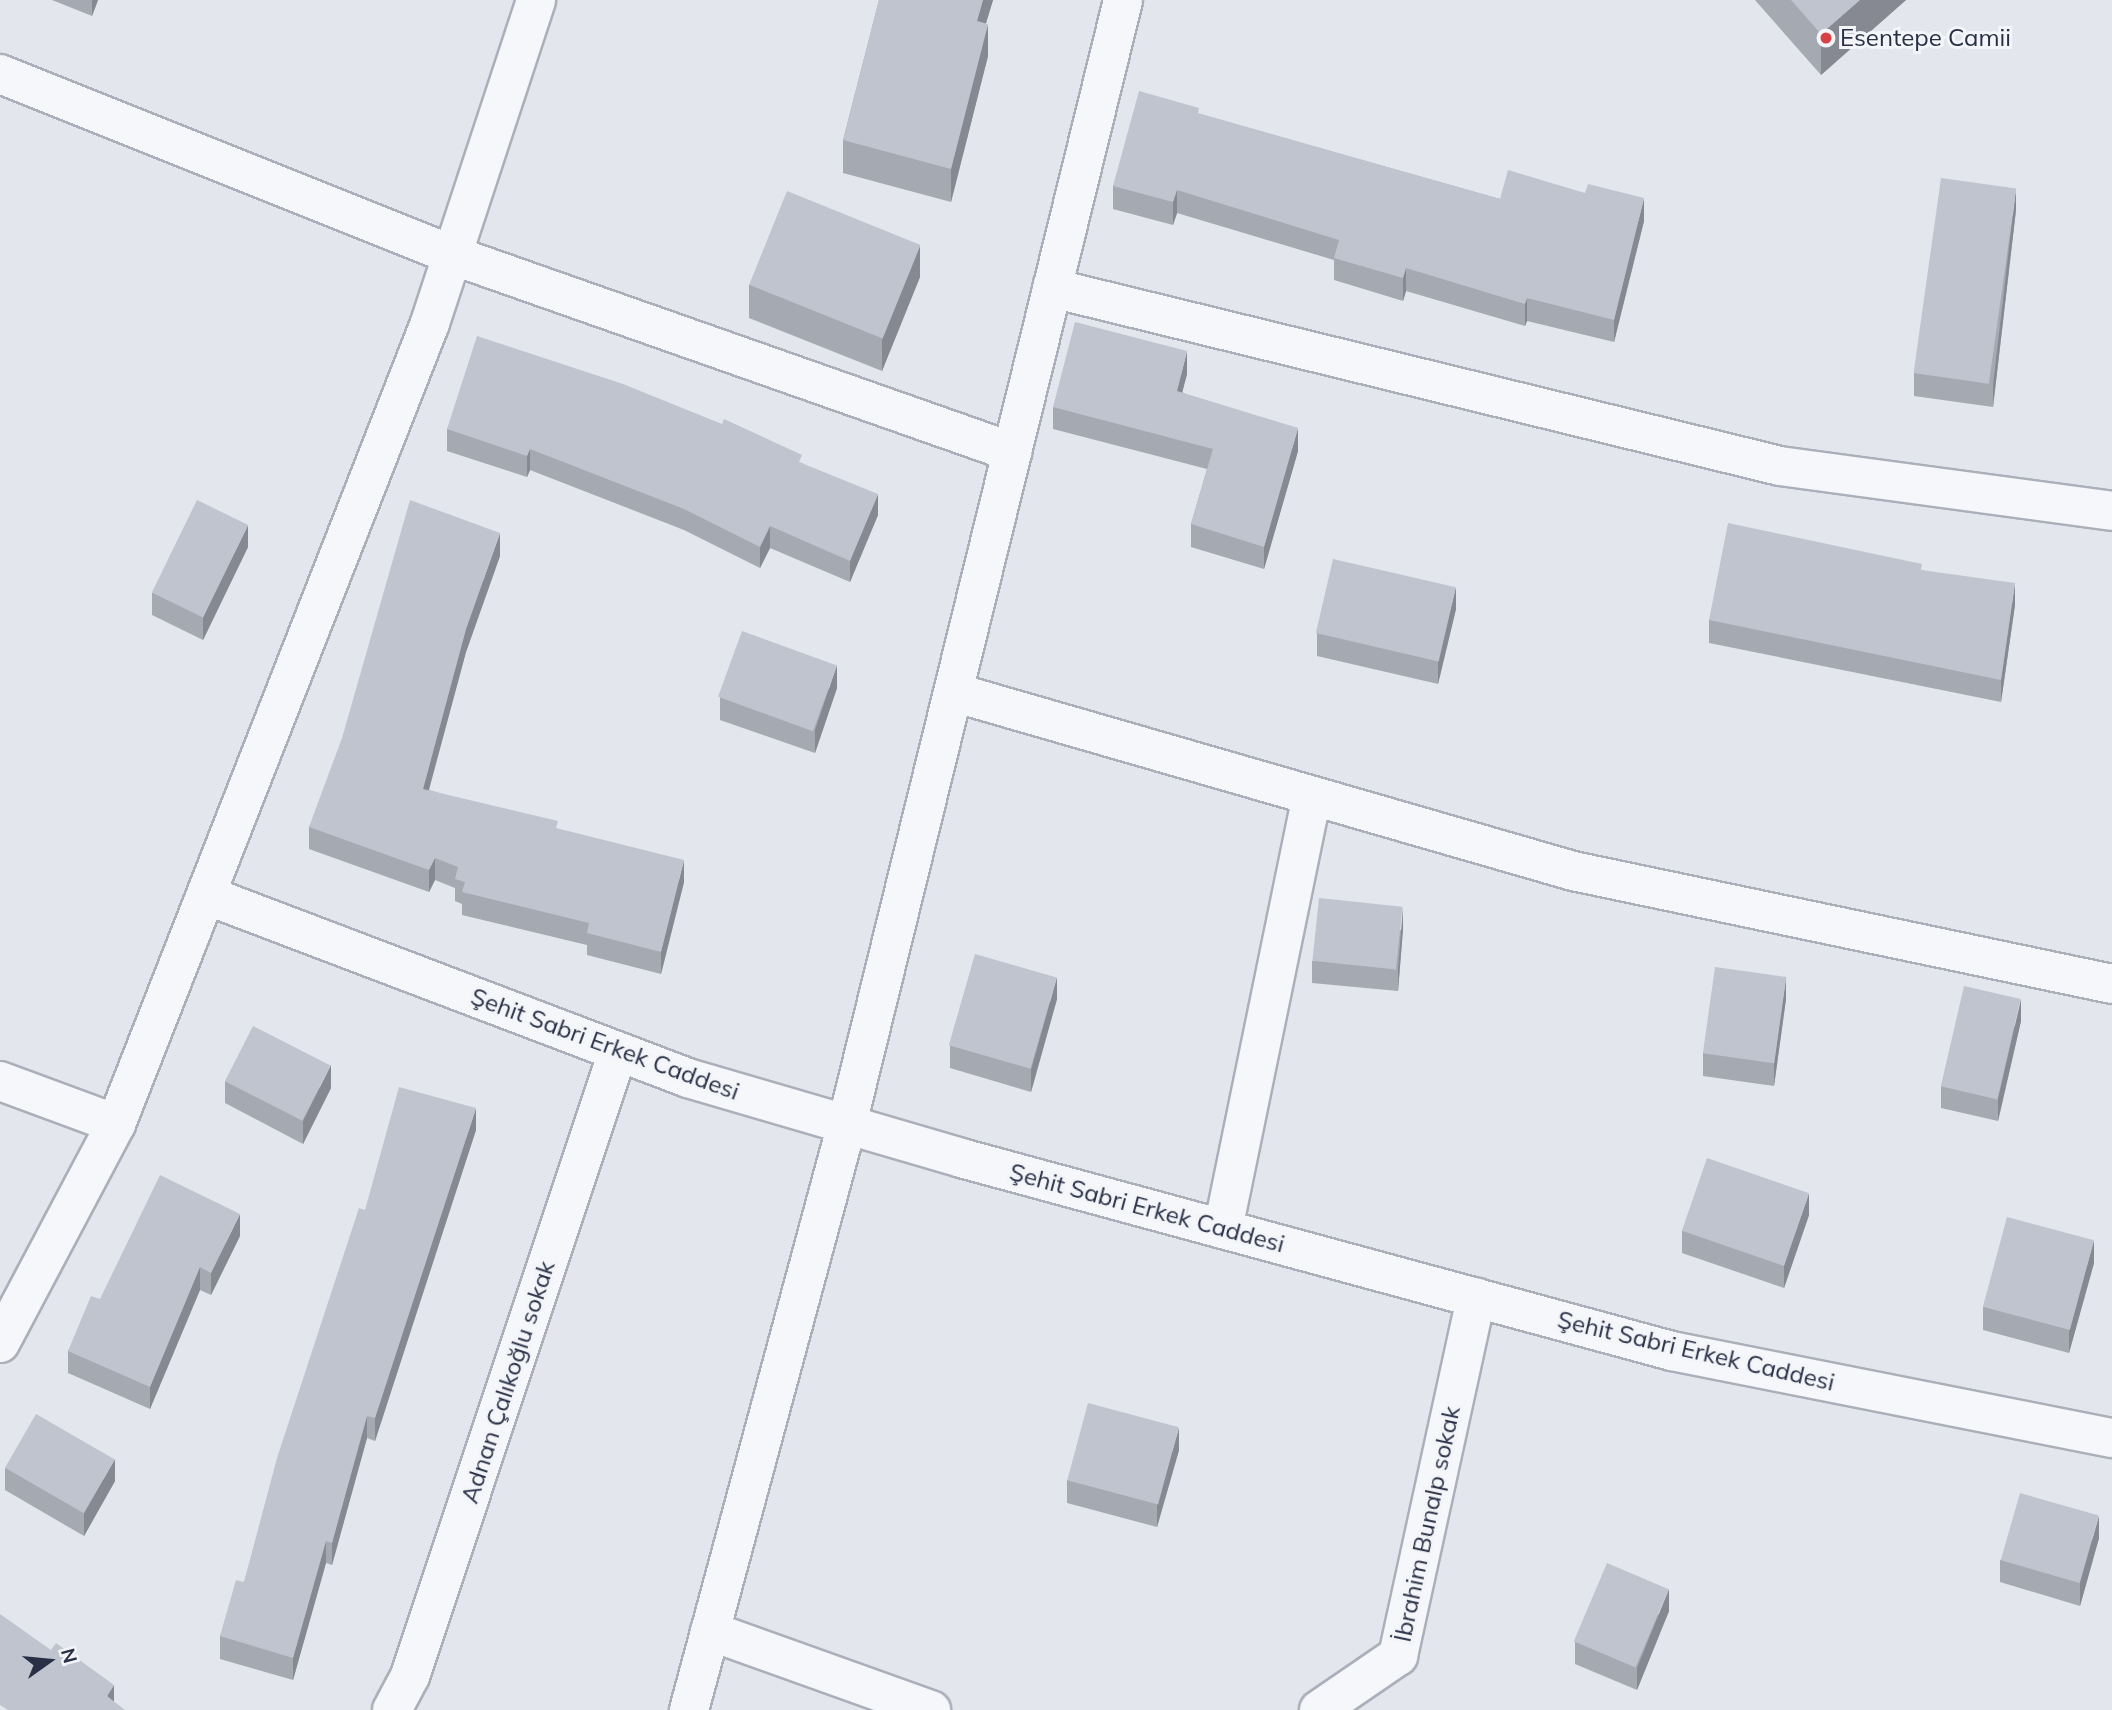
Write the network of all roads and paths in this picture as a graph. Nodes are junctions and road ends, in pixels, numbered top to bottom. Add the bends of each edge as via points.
1 (536, 0) edge
2 (1123, 0) edge
3 (0, 74) edge
4 (452, 255) junction
5 (1052, 288) junction
6 (1012, 452) junction
7 (2112, 511) edge
8 (953, 692) junction
9 (1312, 796) junction
10 (206, 895) junction
11 (2112, 984) edge
12 (618, 1052) junction
13 (0, 1081) edge
14 (116, 1124) junction
15 (847, 1124) junction
16 (1223, 1229) junction
17 (1476, 1297) junction
18 (0, 1343) edge
19 (2112, 1438) edge
20 (710, 1630) junction
21 (393, 1710) edge
22 (689, 1710) edge
23 (931, 1710) edge
24 (1319, 1710) edge

1 - 4 street
2 - 5 street
3 - 4 street
4 - 6 street
4 - 10 street
5 - 6 street
5 - 7 street via 1780,466
6 - 8 street
8 - 9 street
8 - 15 street
9 - 11 street via 1573,872
9 - 16 street
10 - 12 street, Şehit Sabri Erkek Caddesi
10 - 14 street
12 - 15 street, Şehit Sabri Erkek Caddesi via 688,1078
12 - 21 street, Adnan Çalıkoğlu sokak via 410,1676
13 - 14 street
14 - 18 street
15 - 16 street, Şehit Sabri Erkek Caddesi
15 - 20 street
16 - 17 street, Şehit Sabri Erkek Caddesi
17 - 19 street, Şehit Sabri Erkek Caddesi via 1672,1351
17 - 24 street, İbrahim Bunalp sokak via 1398,1656
20 - 22 street
20 - 23 street

